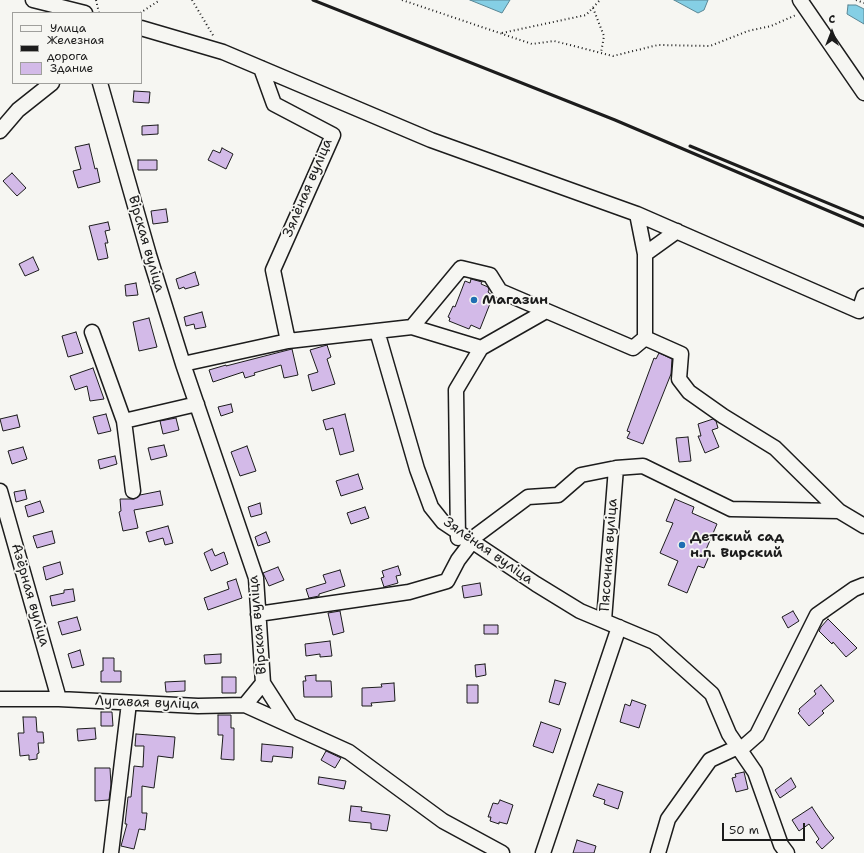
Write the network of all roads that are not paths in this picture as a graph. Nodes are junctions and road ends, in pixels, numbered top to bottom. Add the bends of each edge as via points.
1 (33, 0) edge
2 (803, 5) edge
3 (81, 12) edge
4 (142, 28) edge
5 (261, 68) junction
6 (51, 84) edge
7 (100, 84) edge
8 (864, 93) edge
9 (0, 131) edge
10 (638, 214) junction
11 (677, 231) junction
12 (645, 254) junction
13 (864, 296) edge
14 (546, 311) junction
15 (861, 316) edge
16 (412, 328) junction
17 (377, 331) junction
18 (92, 332) dead end
19 (644, 338) junction
20 (288, 341) junction
21 (481, 348) junction
22 (183, 364) junction
23 (197, 404) junction
24 (124, 422) junction
25 (616, 468) junction
26 (0, 491) edge
27 (133, 491) dead end
28 (839, 510) junction
29 (864, 526) edge
30 (458, 531) junction
31 (472, 541) junction
32 (458, 560) junction
33 (864, 585) edge
34 (258, 614) junction
35 (604, 620) junction
36 (619, 627) junction
37 (263, 683) junction
38 (59, 699) junction
39 (0, 700) edge
40 (129, 703) junction
41 (244, 705) junction
42 (290, 725) junction
43 (739, 749) junction
44 (111, 853) edge
45 (502, 853) edge
46 (543, 853) edge
47 (658, 853) edge
48 (787, 853) edge

1 - 3 street
2 - 8 street
4 - 5 street via 223,52
5 - 10 street via 430,140
5 - 20 street, Зялёная вуліца via 274,104 333,135 273,270
6 - 9 street via 18,110
7 - 22 street, Вірская вуліца
10 - 11 street
10 - 12 street
11 - 12 street
11 - 15 street
12 - 19 street
13 - 15 street
14 - 16 street via 500,291 490,275 461,268
14 - 19 street via 633,348
14 - 21 street
16 - 17 street
16 - 21 street
17 - 20 street
17 - 30 street, Зялёная вуліца via 417,469 431,507 443,522
18 - 24 street
19 - 28 street via 681,354 679,380 689,392 775,448
20 - 22 street
21 - 30 street via 456,390
22 - 23 street, Вірская вуліца
23 - 24 street
23 - 34 street, Вірская вуліца via 256,578
24 - 27 street
25 - 28 street via 643,466 731,509
25 - 31 street via 581,475 558,495 528,497
25 - 35 street, Пясочная вуліца
26 - 38 street, Азёрная вуліца
28 - 29 street
30 - 31 street, Зялёная вуліца
30 - 32 street
31 - 32 street
31 - 35 street, Зялёная вуліца via 580,611
32 - 34 street via 447,581 409,592
33 - 43 street via 854,589 817,615 757,735
34 - 37 street, Вірская вуліца
35 - 36 street, Пясочная вуліца
36 - 43 street, Пясочная вуліца via 654,642 712,694 729,734
36 - 46 street
37 - 41 street, Вірская вуліца
37 - 42 street
38 - 39 street, Лугавая вуліца
38 - 40 street, Лугавая вуліца
40 - 41 street, Лугавая вуліца
40 - 44 street
41 - 42 street, Лугавая вуліца
42 - 45 street, Лугавая вуліца via 349,752 443,821
43 - 47 street via 710,760 668,819
43 - 48 street, Пясочная вуліца via 755,772 781,845

